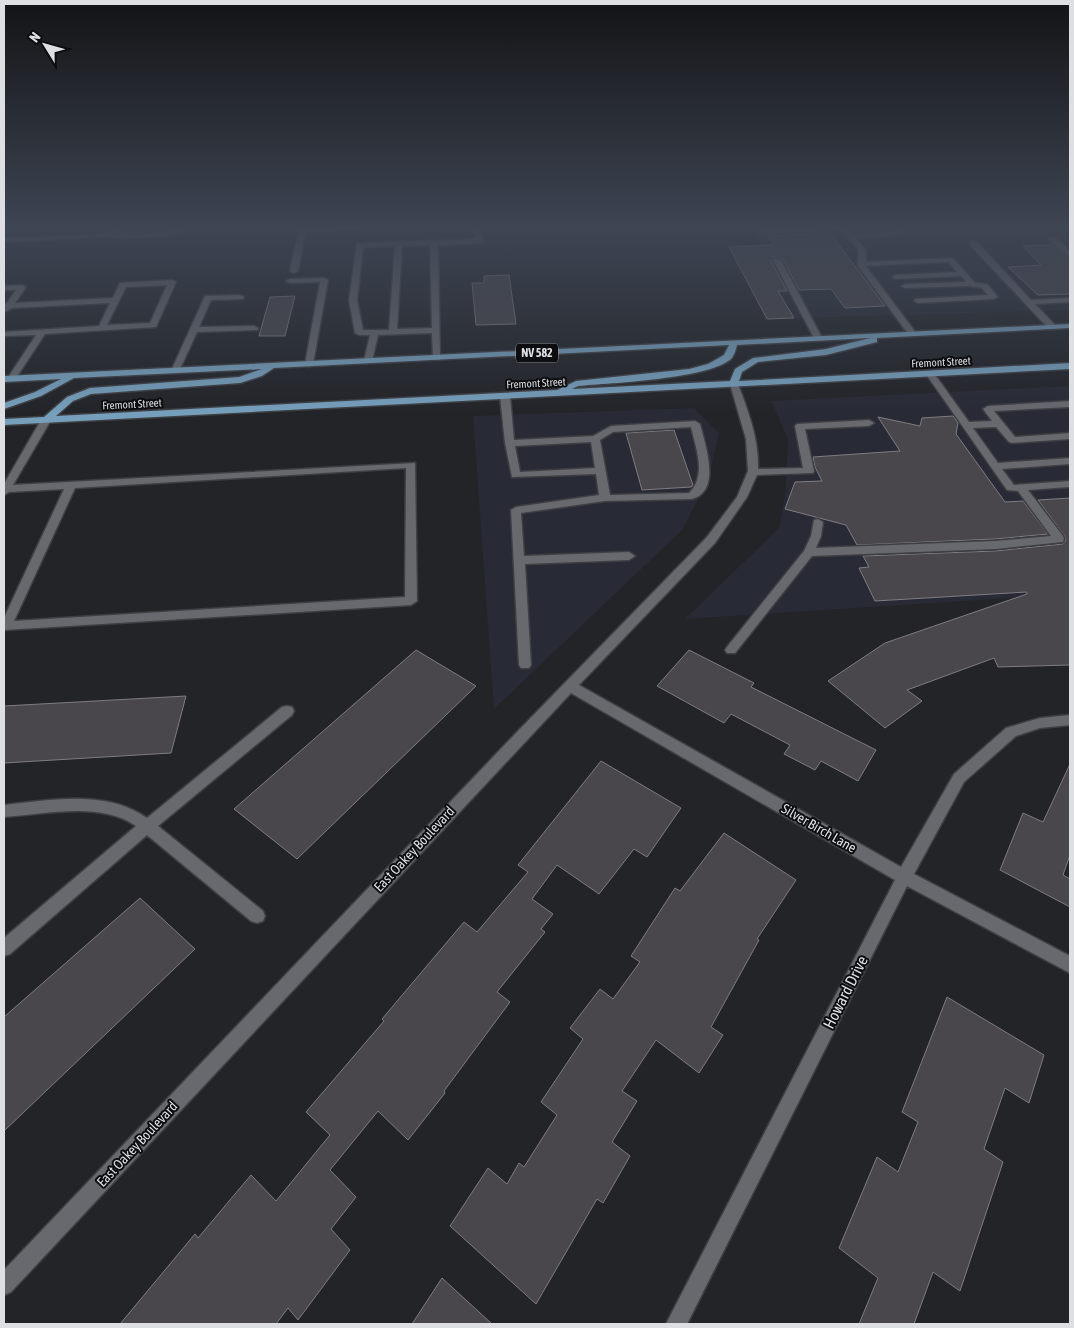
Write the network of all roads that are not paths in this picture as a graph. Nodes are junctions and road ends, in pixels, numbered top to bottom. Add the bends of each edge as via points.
1 (19, 290) edge
2 (121, 290) edge
3 (168, 290) edge
4 (322, 290) edge
5 (354, 290) edge
6 (396, 290) edge
7 (435, 290) edge
8 (793, 290) edge
9 (881, 290) edge
10 (988, 290) edge
11 (1017, 290) edge
12 (240, 296) dead end
13 (116, 300) junction
14 (1070, 300) edge
15 (918, 301) dead end
16 (1028, 302) junction
17 (6, 306) edge
18 (4, 314) edge
19 (1070, 326) edge
20 (1052, 327) junction
21 (102, 328) junction
22 (254, 328) dead end
23 (194, 330) junction
24 (436, 330) junction
25 (42, 332) junction
26 (393, 332) junction
27 (912, 333) junction
28 (4, 334) edge
29 (374, 334) junction
30 (894, 334) junction
31 (818, 338) junction
32 (734, 343) junction
33 (436, 358) junction
34 (368, 361) junction
35 (309, 364) junction
36 (1068, 365) edge
37 (275, 366) junction
38 (175, 371) junction
39 (930, 374) junction
40 (71, 376) junction
41 (7, 379) edge
42 (734, 384) junction
43 (556, 394) junction
44 (505, 396) junction
45 (1070, 404) edge
46 (4, 406) edge
47 (46, 420) junction
48 (4, 422) edge
49 (869, 423) dead end
50 (999, 424) junction
51 (967, 425) junction
52 (1070, 436) edge
53 (596, 438) junction
54 (510, 443) junction
55 (1070, 461) edge
56 (996, 466) junction
57 (600, 471) junction
58 (753, 472) junction
59 (1070, 484) edge
60 (71, 485) junction
61 (1021, 487) junction
62 (5, 491) edge
63 (605, 498) junction
64 (818, 522) dead end
65 (809, 552) junction
66 (629, 556) dead end
67 (520, 560) junction
68 (5, 626) edge
69 (731, 650) dead end
70 (525, 664) dead end
71 (570, 686) junction
72 (287, 711) dead end
73 (1070, 720) edge
74 (4, 811) edge
75 (147, 826) junction
76 (904, 877) junction
77 (257, 916) dead end
78 (4, 948) edge
79 (1070, 965) edge
80 (4, 1285) edge
81 (676, 1324) edge

1 - 17 street
2 - 13 street
3 - 21 street via 153,325
4 - 35 street
5 - 29 street via 359,333
6 - 26 street
7 - 24 street
8 - 31 street
9 - 27 street
10 - 15 street via 994,296
11 - 16 street
12 - 23 street via 208,298
13 - 17 street
13 - 21 street
14 - 16 street
16 - 20 street
17 - 18 street
19 - 20 main road, NV 582
20 - 27 main road, NV 582
21 - 25 street
22 - 23 street
23 - 38 street
24 - 26 street
24 - 33 street
25 - 28 street
25 - 41 street
26 - 29 street
27 - 30 main road, NV 582
29 - 34 street
30 - 31 main road, NV 582
30 - 42 main road via 833,351 756,360 738,371
31 - 32 main road, NV 582
32 - 33 main road, NV 582
32 - 43 main road via 728,357 711,366 689,372 576,384
33 - 34 main road, NV 582
34 - 35 main road, NV 582
35 - 37 main road, NV 582
36 - 39 main road, Fremont Street
37 - 38 main road, NV 582
37 - 47 main road via 240,380 90,391 70,399
38 - 40 main road, NV 582
39 - 42 main road, Fremont Street
39 - 51 street
40 - 41 main road, NV 582
40 - 46 main road via 52,388
42 - 43 main road, Fremont Street
42 - 58 street, East Oakey Boulevard via 753,454
43 - 44 main road, Fremont Street
44 - 47 main road, Fremont Street
44 - 54 street
45 - 50 street via 988,409
47 - 48 main road, Fremont Street
47 - 62 street
49 - 58 street via 800,426 809,471
50 - 51 street
50 - 52 street via 1012,440
51 - 56 street
53 - 54 street
53 - 57 street
53 - 63 street via 611,429 695,424 705,467 702,486 692,496
54 - 57 street via 516,475
55 - 56 street
56 - 61 street via 1011,488
57 - 63 street
58 - 71 street, East Oakey Boulevard via 738,504 711,540
59 - 61 street
60 - 62 street
60 - 68 street
60 - 68 street via 412,465 411,601
61 - 65 street via 1059,539 995,545
63 - 67 street via 516,510
64 - 65 street
65 - 69 street
66 - 67 street
67 - 70 street
71 - 76 street, Silver Birch Lane
71 - 80 street, East Oakey Boulevard
72 - 75 street
73 - 76 street, Howard Drive via 1040,723 1011,732 959,778
74 - 75 street via 85,804 130,814
75 - 77 street
75 - 78 street
76 - 79 street, Silver Birch Lane
76 - 81 street, Howard Drive

